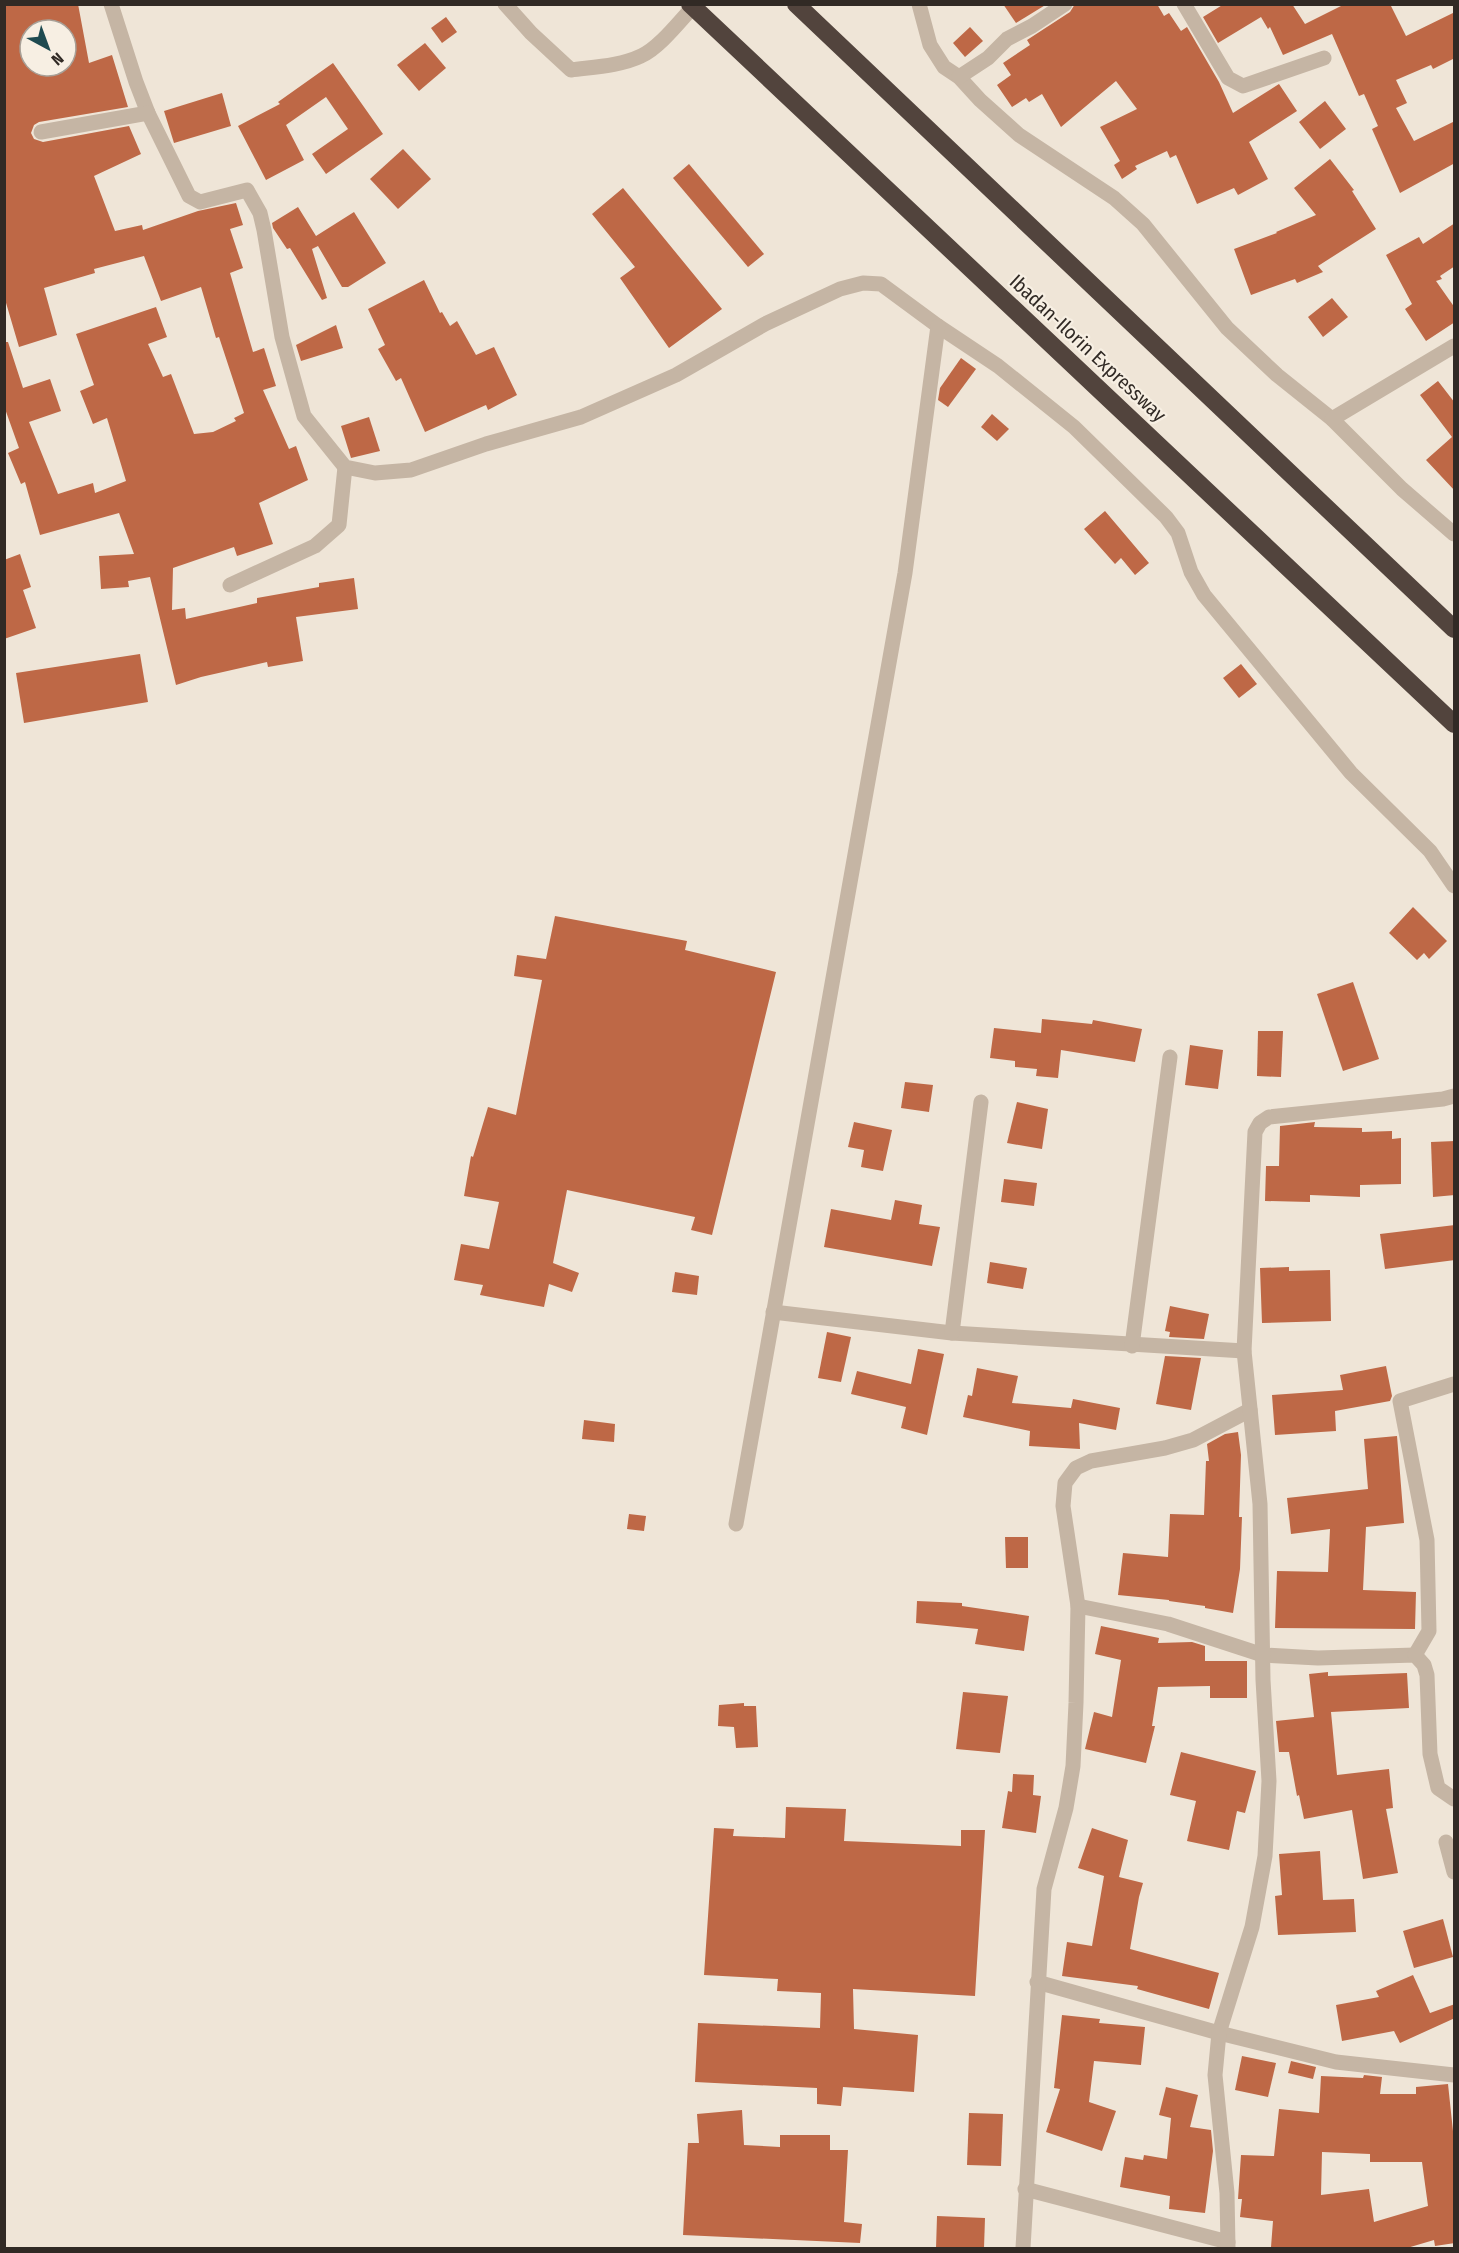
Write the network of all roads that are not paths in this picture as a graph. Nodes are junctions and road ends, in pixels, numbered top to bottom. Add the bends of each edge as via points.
1 (111, 4) edge
2 (505, 4) edge
3 (796, 4) edge
4 (919, 4) edge
5 (1065, 4) edge
6 (1184, 4) edge
7 (692, 6) edge
8 (1324, 58) dead end
9 (959, 77) junction
10 (148, 114) junction
11 (41, 132) dead end
12 (938, 326) junction
13 (1455, 346) edge
14 (1332, 419) junction
15 (345, 467) junction
16 (1455, 534) edge
17 (230, 585) dead end
18 (1455, 629) edge
19 (1455, 724) edge
20 (1455, 886) edge
21 (1170, 1058) dead end
22 (1455, 1096) edge
23 (981, 1102) dead end
24 (773, 1312) junction
25 (952, 1333) junction
26 (1132, 1346) junction
27 (1244, 1351) junction
28 (1455, 1384) edge
29 (1250, 1410) junction
30 (735, 1524) dead end
31 (1078, 1606) junction
32 (1263, 1655) junction
33 (1415, 1655) junction
34 (1455, 1799) edge
35 (1446, 1842) dead end
36 (1455, 1872) edge
37 (1037, 1982) junction
38 (1219, 2033) junction
39 (1455, 2075) edge
40 (1025, 2189) junction
41 (1228, 2245) edge
42 (1023, 2248) edge

1 - 10 street
2 - 7 street via 571,70 642,56
3 - 18 highway
4 - 9 street via 930,45 944,67
5 - 9 street via 1007,39
6 - 8 street via 1228,78 1243,86
7 - 19 highway, Ibadan-Ilorin Expressway
9 - 14 street via 1019,135 1114,198 1143,224 1227,328
10 - 11 street
10 - 15 street via 189,196 200,202 247,190 260,213 282,337 304,416
12 - 15 street via 881,284 863,283 840,289 765,324 676,375 582,417 411,470 375,472
12 - 20 street via 998,366 1074,427 1166,517 1178,533 1191,572 1204,595 1351,773 1430,851
12 - 24 street via 905,573
13 - 14 street
14 - 16 street via 1402,489
15 - 17 street via 339,525 315,546
21 - 26 street
22 - 27 street via 1269,1117 1260,1123 1255,1132
23 - 25 street
24 - 25 street
24 - 30 street
25 - 26 street
26 - 27 street
27 - 29 street
28 - 33 street via 1400,1401 1427,1540 1429,1631
29 - 31 street via 1193,1440 1091,1461 1076,1468 1065,1483 1063,1506
29 - 32 street via 1260,1504
31 - 32 street via 1168,1624
31 - 37 street via 1073,1766 1044,1889
32 - 33 street
32 - 38 street via 1269,1781 1265,1856 1252,1927
33 - 34 street via 1427,1676 1430,1755 1438,1788
35 - 36 street
37 - 38 street
37 - 40 street
38 - 39 street via 1336,2062
38 - 41 street via 1215,2075
40 - 41 street
40 - 42 street

